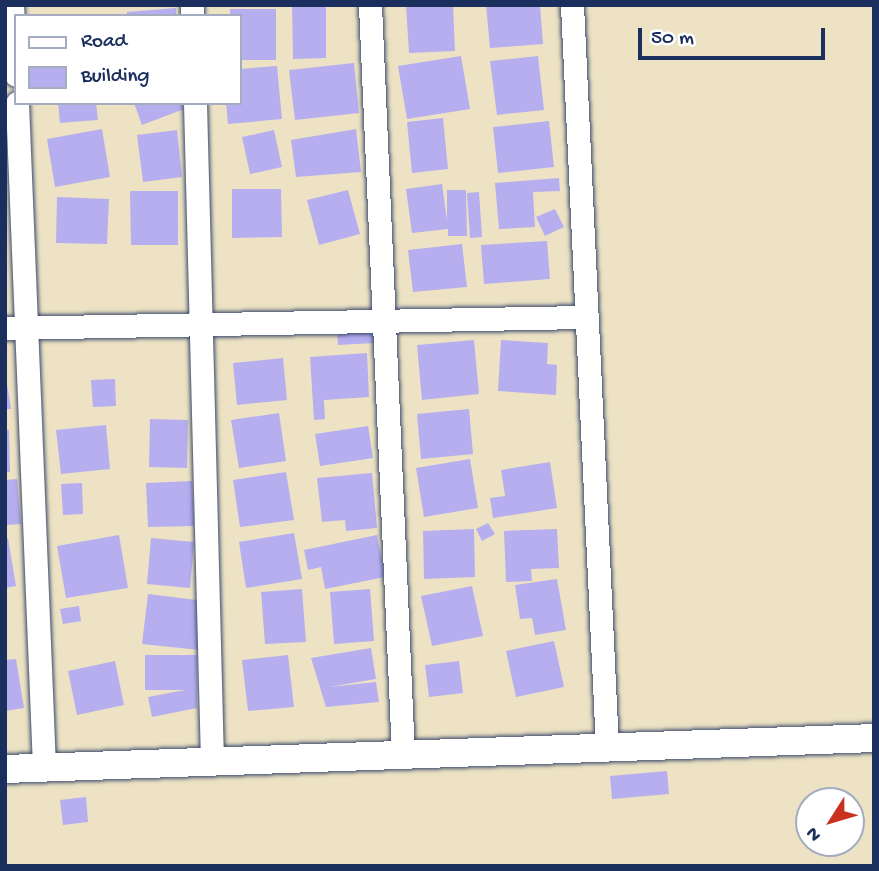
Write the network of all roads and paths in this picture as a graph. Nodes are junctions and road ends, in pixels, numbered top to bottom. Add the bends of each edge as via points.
1 (12, 5) edge
2 (370, 5) edge
3 (572, 5) edge
4 (14, 40) edge
5 (17, 105) edge
6 (195, 105) edge
7 (583, 317) junction
8 (387, 318) junction
9 (202, 324) junction
10 (16, 327) edge
11 (874, 738) edge
12 (607, 748) junction
13 (403, 755) junction
14 (212, 762) junction
15 (44, 768) junction
16 (5, 769) edge

1 - 4 street
2 - 8 street
3 - 7 street
5 - 10 street
6 - 9 street
7 - 8 street
7 - 12 street
8 - 9 street
8 - 13 street
9 - 10 street
9 - 14 street
10 - 15 street
11 - 12 street
12 - 13 street
13 - 14 street
14 - 15 street
15 - 16 street

